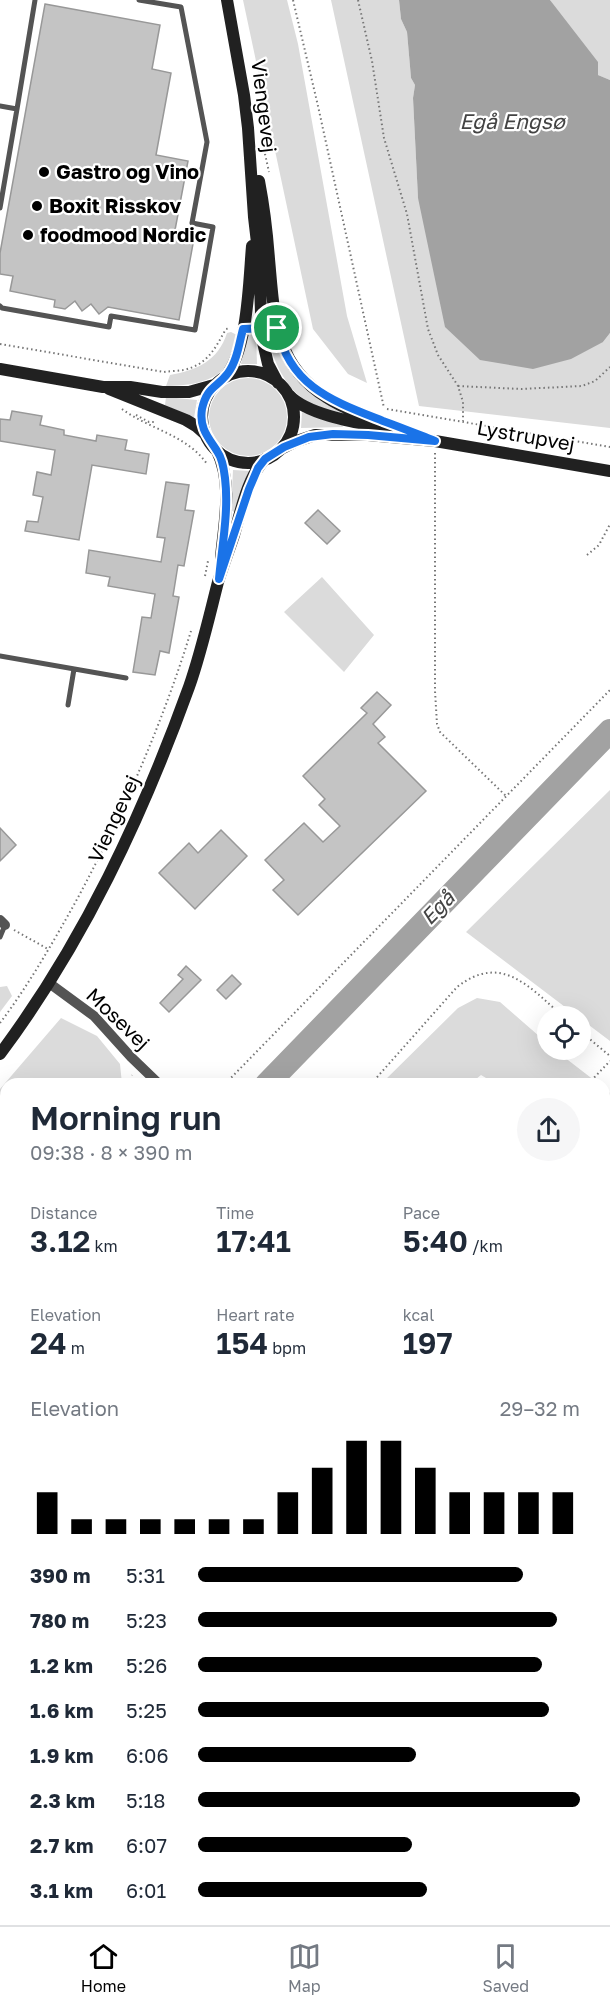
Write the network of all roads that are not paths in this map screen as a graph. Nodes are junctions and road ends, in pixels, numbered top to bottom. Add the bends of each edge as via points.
1 (35, 0) edge
2 (139, 0) edge
3 (227, 0) edge
4 (0, 106) edge
5 (17, 109) junction
6 (248, 128) junction
7 (0, 208) edge
8 (254, 218) junction
9 (0, 306) edge
10 (0, 369) edge
11 (219, 381) junction
12 (278, 383) junction
13 (103, 387) junction
14 (287, 394) junction
15 (205, 434) junction
16 (415, 434) junction
17 (435, 441) junction
18 (281, 449) junction
19 (217, 451) junction
20 (265, 459) junction
21 (610, 471) edge
22 (219, 579) junction
23 (0, 656) edge
24 (74, 669) junction
25 (126, 678) dead end
26 (68, 705) dead end
27 (3, 922) edge
28 (0, 937) edge
29 (49, 983) junction
30 (0, 1054) edge
31 (153, 1078) edge

1 - 5 lane
2 - 9 lane via 181,7 207,142 192,223 213,227 195,330 111,316 109,327
3 - 6 street, Viengevej
4 - 5 lane
5 - 7 lane
6 - 8 street, Viengevej
6 - 16 street via 266,217 276,321 285,351 303,378 326,397
8 - 11 street, Viengevej via 243,329 234,364
8 - 12 street, Viengevej via 260,260 262,338 268,364
10 - 13 street
11 - 12 street via 241,372 254,372
11 - 13 street via 203,389 180,392
11 - 15 street via 202,409
12 - 14 street
13 - 15 street via 186,420
14 - 16 street, Lystrupvej via 297,403 324,413
14 - 18 street via 293,426
15 - 19 street
16 - 17 street, Lystrupvej
17 - 18 street, Lystrupvej via 326,434
17 - 21 street, Lystrupvej
18 - 20 street
19 - 20 street via 241,462
19 - 22 street, Viengevej via 226,484
20 - 22 street, Viengevej via 249,489
22 - 29 street, Viengevej via 189,685 148,793 116,863
23 - 24 lane
24 - 25 lane
24 - 26 lane
27 - 28 lane
29 - 30 street, Viengevej
29 - 31 street, Mosevej via 94,1016

